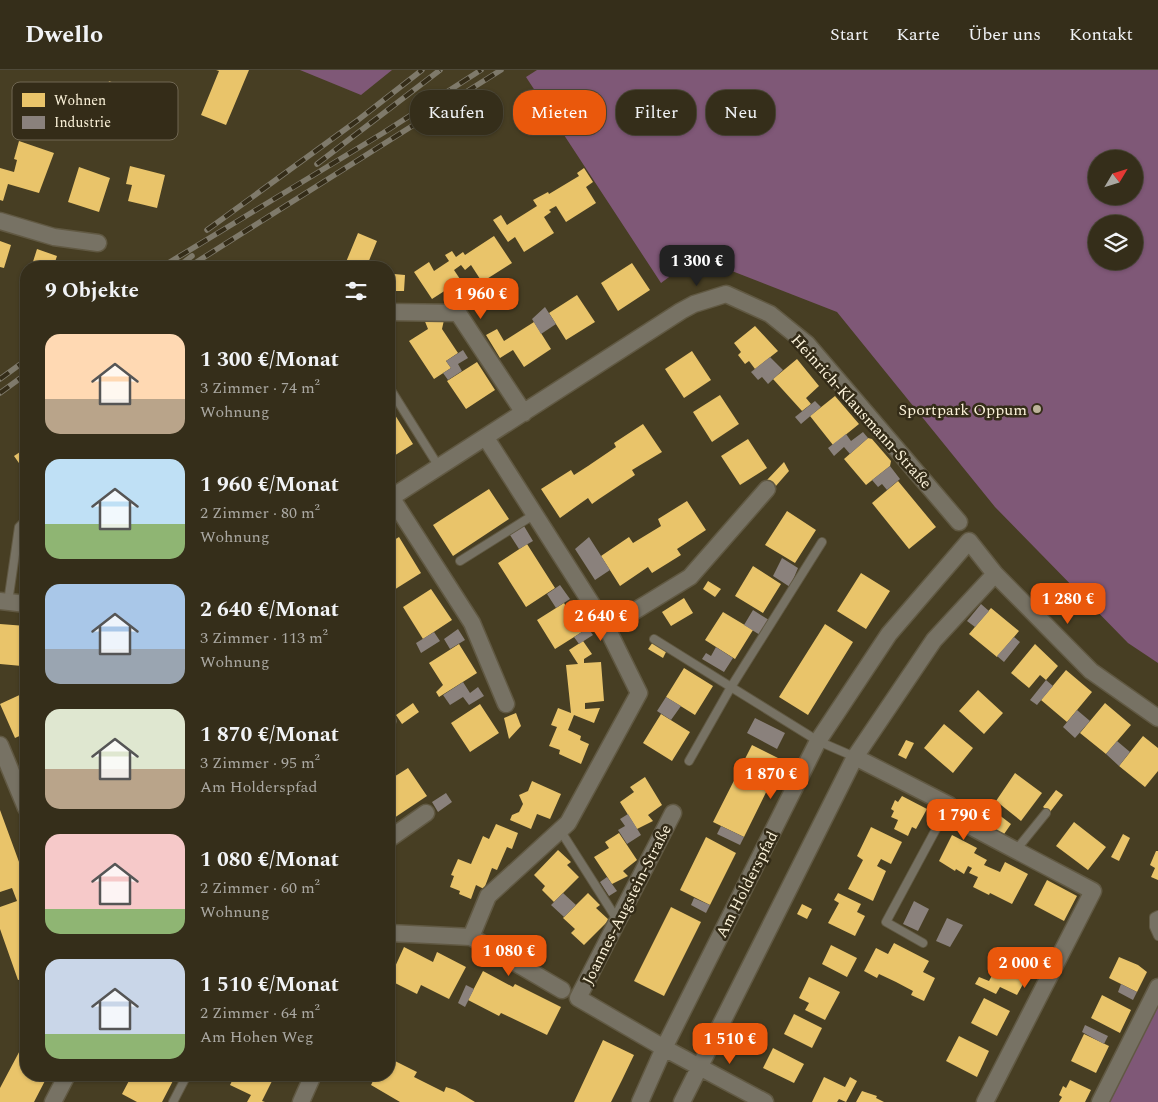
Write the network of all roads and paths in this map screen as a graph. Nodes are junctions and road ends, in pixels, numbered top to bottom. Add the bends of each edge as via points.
1 (0, 220) edge
2 (98, 244) dead end
3 (395, 312) edge
4 (395, 397) edge
5 (524, 413) junction
6 (486, 438) junction
7 (439, 467) junction
8 (767, 489) dead end
9 (395, 495) edge
10 (395, 506) edge
11 (534, 514) junction
12 (959, 522) dead end
13 (20, 525) edge
14 (822, 542) dead end
15 (460, 561) dead end
16 (995, 574) junction
17 (4, 602) edge
18 (20, 603) edge
19 (607, 628) junction
20 (654, 639) dead end
21 (731, 687) junction
22 (506, 704) dead end
23 (1158, 718) edge
24 (818, 741) junction
25 (0, 745) edge
26 (855, 757) junction
27 (689, 761) dead end
28 (20, 793) edge
29 (949, 805) junction
30 (426, 813) dead end
31 (673, 813) dead end
32 (1046, 813) dead end
33 (560, 830) junction
34 (395, 835) edge
35 (1016, 850) junction
36 (1158, 915) edge
37 (618, 921) junction
38 (395, 933) edge
39 (1158, 936) edge
40 (471, 937) junction
41 (924, 943) dead end
42 (1158, 987) edge
43 (562, 990) dead end
44 (664, 1048) junction
45 (699, 1066) junction
46 (64, 1081) edge
47 (185, 1081) edge
48 (310, 1081) edge
49 (1103, 1096) edge
50 (55, 1101) edge
51 (173, 1102) edge
52 (301, 1102) edge
53 (640, 1102) edge
54 (682, 1102) edge
55 (765, 1102) edge
56 (985, 1102) edge

1 - 2 street via 54,237
3 - 5 street via 458,313
4 - 7 lane
5 - 6 street, Heinrich-Klausmann-Straße
5 - 12 street, Heinrich-Klausmann-Straße via 694,304 726,294 770,314 807,344
6 - 7 street, Heinrich-Klausmann-Straße
6 - 11 street
7 - 9 street, Heinrich-Klausmann-Straße
8 - 19 street via 690,577
10 - 22 street, Heinrich-Klausmann-Straße via 472,623
11 - 15 lane
11 - 19 street
13 - 17 lane
14 - 21 lane
16 - 23 street, Am Holderspfad via 1091,671
16 - 24 street, Am Holderspfad via 969,541 889,634
16 - 26 street via 934,640
17 - 18 street
19 - 33 street via 639,693 568,823
20 - 21 lane
21 - 24 lane
21 - 27 lane
24 - 26 lane
24 - 44 street, Am Holderspfad
25 - 28 street
26 - 29 street
26 - 45 street
29 - 35 street via 966,824
29 - 41 lane via 886,922
30 - 34 street
31 - 37 street, Joannes-Augstein-Straße
32 - 35 lane
33 - 37 lane
33 - 40 street via 488,896
35 - 56 street via 1093,891
36 - 39 lane via 1154,917
37 - 44 street, Joannes-Augstein-Straße via 578,998
38 - 40 street, Joannes-Augstein-Straße
40 - 43 street, Joannes-Augstein-Straße
42 - 49 street
44 - 45 street, Joannes-Augstein-Straße
44 - 53 street, Am Holderspfad
45 - 54 street
45 - 55 street, Joannes-Augstein-Straße
46 - 50 street
47 - 51 lane
48 - 52 street

